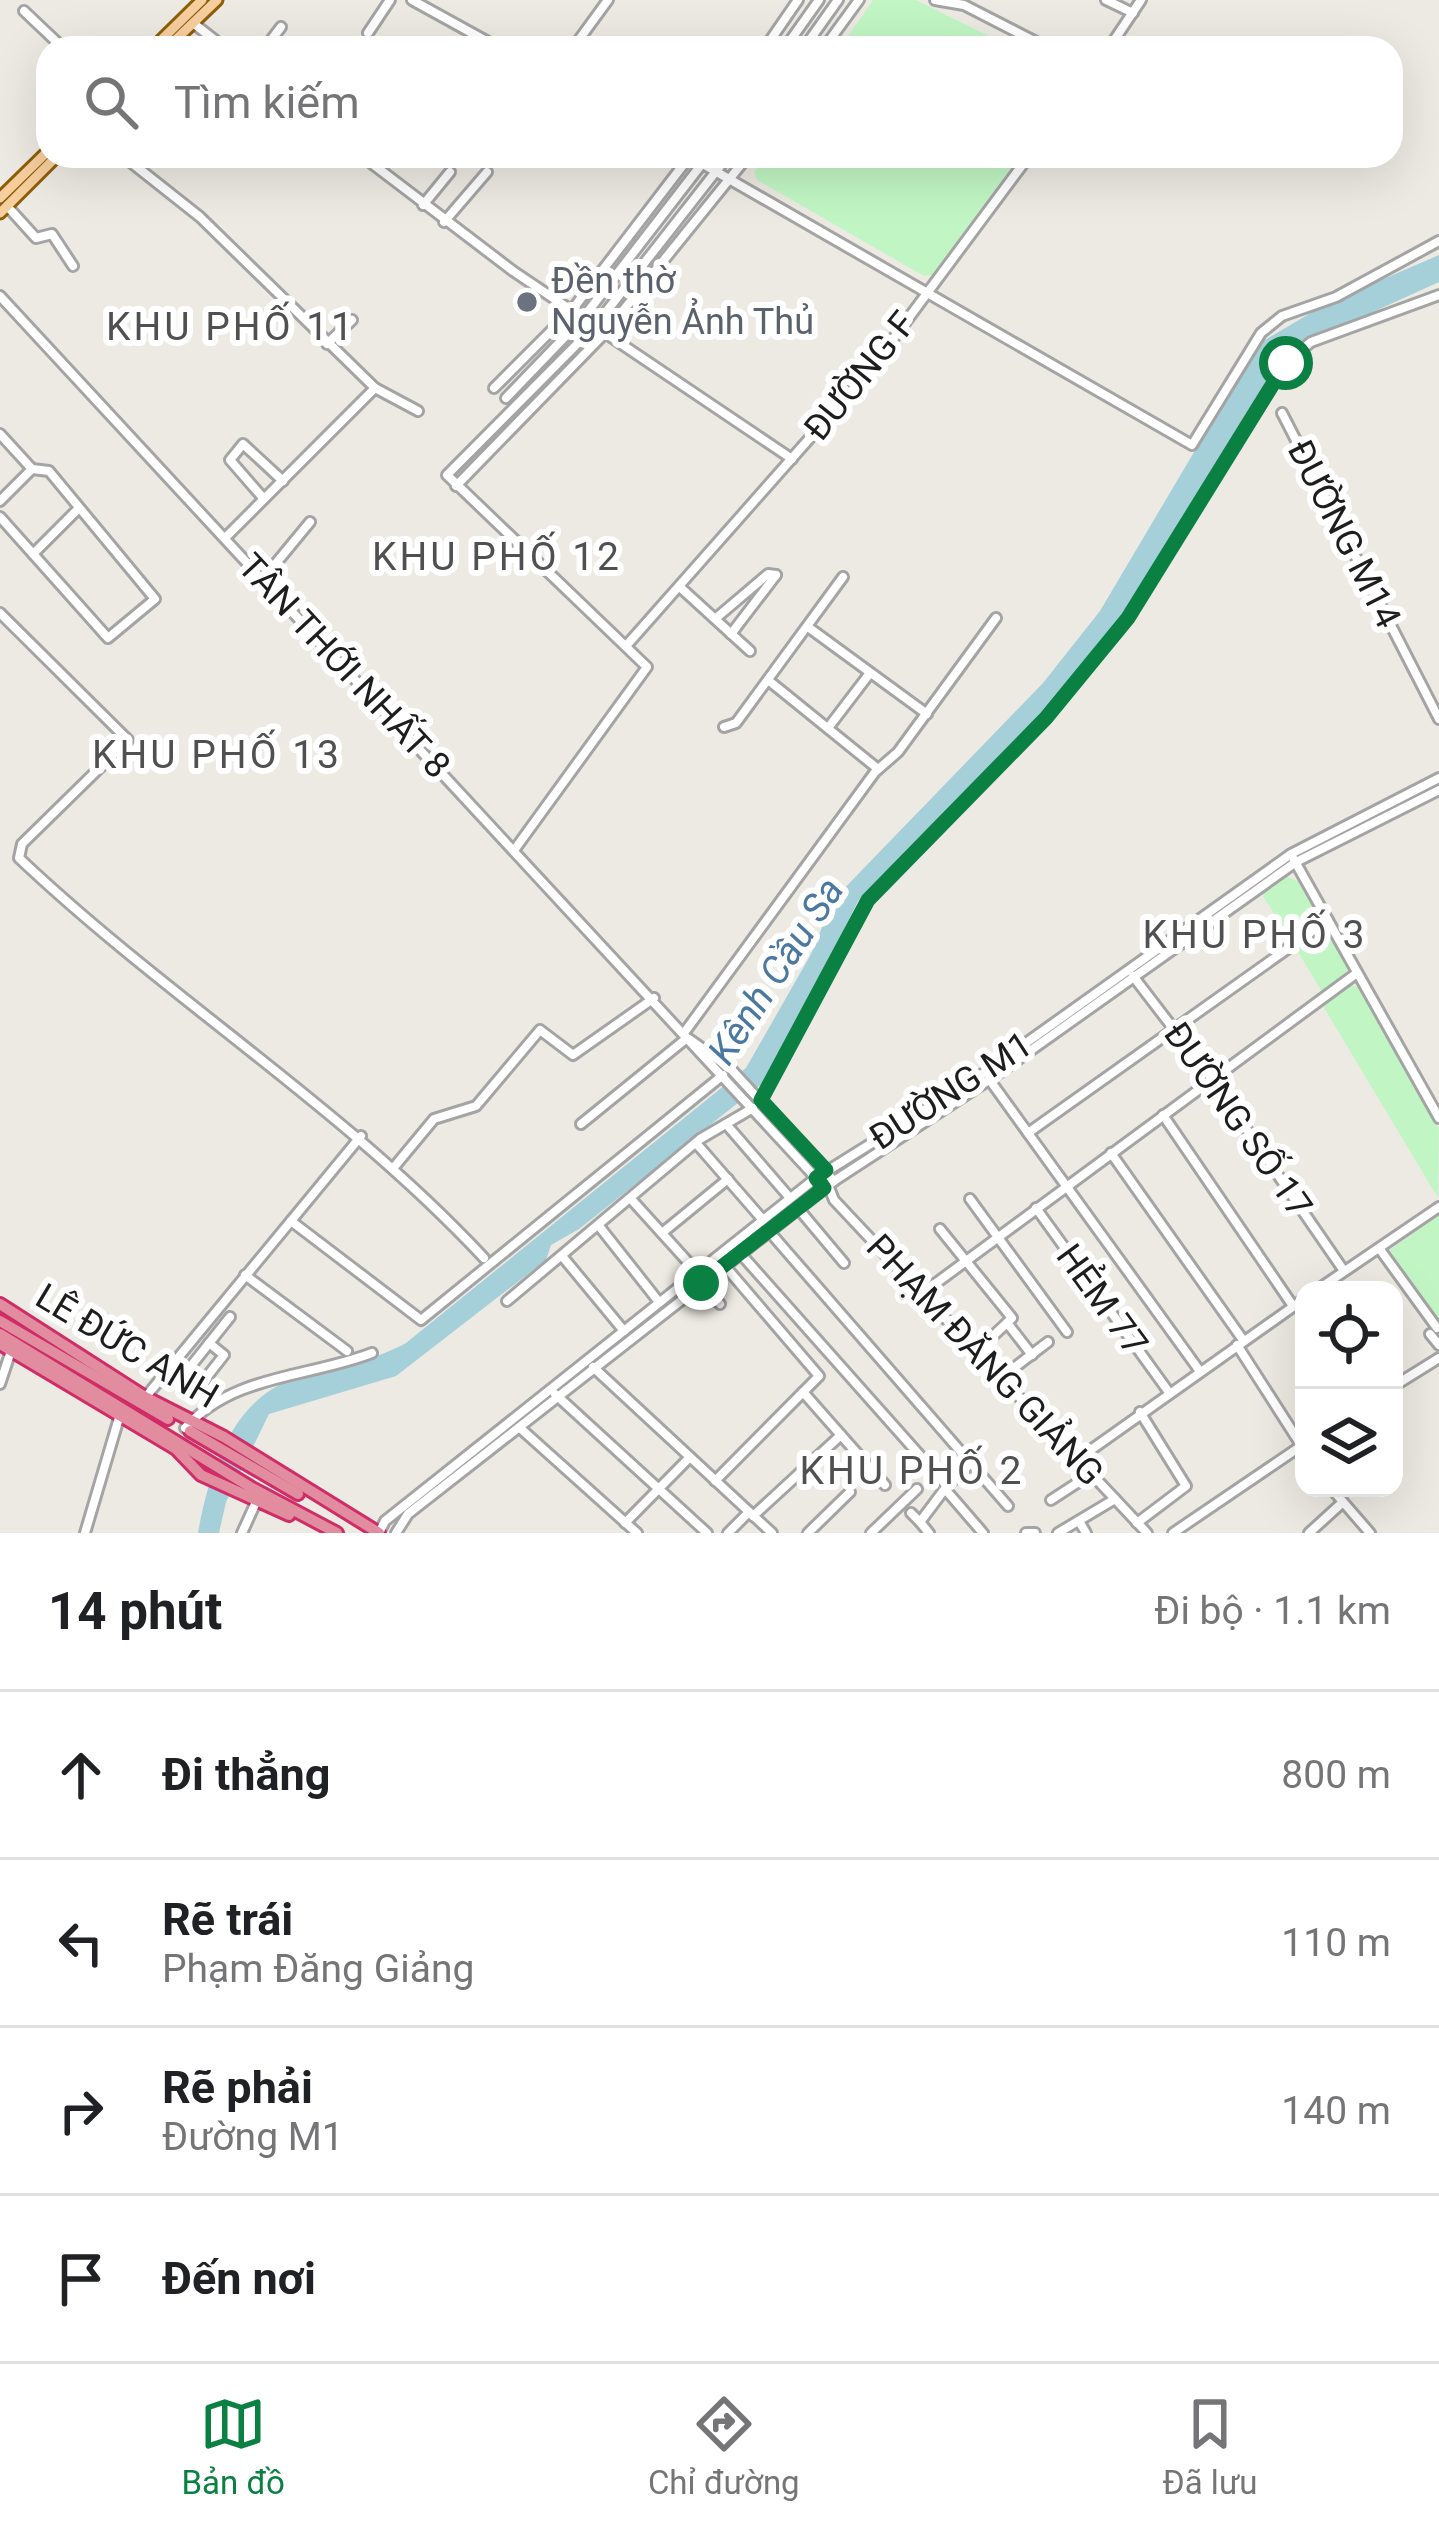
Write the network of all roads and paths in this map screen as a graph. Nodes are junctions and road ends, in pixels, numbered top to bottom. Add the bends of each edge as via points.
1 (202, 0) edge
2 (217, 0) edge
3 (390, 0) edge
4 (412, 0) edge
5 (608, 0) edge
6 (798, 0) edge
7 (819, 0) edge
8 (838, 0) edge
9 (859, 0) edge
10 (935, 0) edge
11 (1106, 0) edge
12 (1142, 0) edge
13 (964, 2) edge
14 (24, 10) dead end
15 (1133, 14) junction
16 (193, 23) junction
17 (281, 27) dead end
18 (368, 33) dead end
19 (51, 36) edge
20 (165, 36) edge
21 (179, 36) edge
22 (210, 36) edge
23 (274, 36) edge
24 (477, 36) edge
25 (582, 36) edge
26 (772, 36) edge
27 (794, 36) edge
28 (812, 36) edge
29 (833, 36) edge
30 (1026, 36) edge
31 (1117, 36) edge
32 (36, 165) edge
33 (44, 168) edge
34 (138, 168) edge
35 (377, 168) edge
36 (680, 168) edge
37 (699, 168) edge
38 (712, 168) edge
39 (720, 168) edge
40 (739, 168) edge
41 (1020, 168) edge
42 (450, 172) dead end
43 (487, 172) dead end
44 (716, 173) junction
45 (730, 181) junction
46 (423, 205) junction
47 (2, 206) edge
48 (444, 222) junction
49 (1439, 241) edge
50 (73, 266) dead end
51 (926, 293) junction
52 (1439, 295) edge
53 (0, 296) edge
54 (572, 310) junction
55 (584, 318) junction
56 (352, 320) dead end
57 (595, 326) junction
58 (605, 333) junction
59 (327, 344) junction
60 (375, 388) junction
61 (494, 388) dead end
62 (506, 398) dead end
63 (418, 411) dead end
64 (1282, 413) dead end
65 (0, 434) edge
66 (793, 459) junction
67 (32, 470) junction
68 (283, 481) junction
69 (456, 486) junction
70 (264, 499) junction
71 (0, 501) edge
72 (77, 510) junction
73 (0, 517) edge
74 (310, 522) dead end
75 (225, 538) junction
76 (33, 554) junction
77 (843, 577) dead end
78 (263, 579) junction
79 (682, 588) junction
80 (0, 614) edge
81 (996, 618) dead end
82 (715, 619) junction
83 (808, 627) junction
84 (731, 634) junction
85 (626, 646) junction
86 (750, 651) dead end
87 (870, 673) junction
88 (769, 680) junction
89 (927, 714) junction
90 (1439, 719) edge
91 (724, 727) dead end
92 (828, 728) junction
93 (878, 769) junction
94 (1439, 778) edge
95 (1439, 790) edge
96 (515, 849) junction
97 (1293, 858) junction
98 (1328, 920) junction
99 (1131, 973) junction
100 (1357, 974) junction
101 (654, 998) junction
102 (1174, 1028) junction
103 (686, 1036) junction
104 (726, 1071) junction
105 (987, 1077) junction
106 (1212, 1079) junction
107 (761, 1100) junction
108 (753, 1108) junction
109 (1163, 1115) junction
110 (1439, 1118) edge
111 (581, 1124) dead end
112 (726, 1124) junction
113 (1028, 1133) junction
114 (361, 1136) junction
115 (696, 1143) junction
116 (1111, 1153) junction
117 (395, 1166) junction
118 (826, 1170) junction
119 (816, 1178) junction
120 (728, 1179) junction
121 (828, 1184) junction
122 (1066, 1186) junction
123 (631, 1199) junction
124 (970, 1199) dead end
125 (793, 1203) junction
126 (1439, 1207) edge
127 (1036, 1208) junction
128 (763, 1220) junction
129 (291, 1221) junction
130 (598, 1226) junction
131 (940, 1229) dead end
132 (768, 1231) junction
133 (662, 1233) junction
134 (998, 1238) junction
135 (1378, 1248) junction
136 (740, 1253) junction
137 (562, 1256) junction
138 (484, 1258) dead end
139 (966, 1261) junction
140 (844, 1264) dead end
141 (724, 1265) junction
142 (1344, 1271) junction
143 (245, 1275) junction
144 (699, 1278) junction
145 (1330, 1281) edge
146 (924, 1292) junction
147 (507, 1301) dead end
148 (659, 1302) junction
149 (0, 1304) edge
150 (720, 1304) dead end
151 (1293, 1306) joint
152 (230, 1317) dead end
153 (0, 1321) edge
154 (1008, 1324) junction
155 (624, 1331) junction
156 (1433, 1331) edge
157 (1067, 1332) dead end
158 (0, 1334) edge
159 (993, 1336) dead end
160 (1048, 1342) dead end
161 (1240, 1342) junction
162 (209, 1343) junction
163 (1439, 1345) edge
164 (8, 1347) edge
165 (347, 1351) dead end
166 (372, 1354) dead end
167 (1032, 1355) junction
168 (1439, 1358) edge
169 (593, 1367) junction
170 (168, 1369) junction
171 (1198, 1370) junction
172 (1002, 1377) junction
173 (1403, 1380) edge
174 (202, 1383) dead end
175 (0, 1384) edge
176 (1168, 1390) junction
177 (554, 1393) junction
178 (803, 1393) junction
179 (143, 1400) junction
180 (1140, 1412) junction
181 (119, 1418) junction
182 (187, 1426) junction
183 (520, 1428) junction
184 (1295, 1433) edge
185 (841, 1435) junction
186 (219, 1440) junction
187 (1295, 1451) edge
188 (690, 1457) junction
189 (1078, 1459) junction
190 (971, 1463) junction
191 (1091, 1474) junction
192 (715, 1481) junction
193 (885, 1485) dead end
194 (946, 1488) junction
195 (917, 1489) dead end
196 (661, 1491) junction
197 (850, 1492) dead end
198 (254, 1494) junction
199 (1339, 1497) edge
200 (1115, 1499) junction
201 (1051, 1500) dead end
202 (1343, 1502) junction
203 (1008, 1506) dead end
204 (911, 1513) dead end
205 (751, 1514) junction
206 (1079, 1521) junction
207 (920, 1522) junction
208 (625, 1523) junction
209 (1137, 1523) junction
210 (85, 1533) edge
211 (242, 1533) edge
212 (323, 1533) edge
213 (337, 1533) edge
214 (365, 1533) edge
215 (379, 1533) edge
216 (396, 1533) edge
217 (637, 1533) edge
218 (706, 1533) edge
219 (728, 1533) edge
220 (772, 1533) edge
221 (808, 1533) edge
222 (871, 1533) edge
223 (929, 1533) edge
224 (982, 1533) edge
225 (1026, 1533) edge
226 (1035, 1533) edge
227 (1058, 1533) edge
228 (1086, 1533) edge
229 (1147, 1533) edge
230 (1173, 1533) edge
231 (1309, 1533) edge
232 (1370, 1533) edge

1 - 20 main road
2 - 16 main road
3 - 18 street
4 - 24 street
5 - 25 street
6 - 26 street
7 - 27 street
8 - 28 street
9 - 29 street
10 - 13 street
11 - 15 street
12 - 15 street
13 - 30 street
14 - 19 street
15 - 31 street
16 - 21 main road
16 - 22 street
17 - 23 street
32 - 47 main road
33 - 47 main road
34 - 59 street via 200,217
35 - 46 street
36 - 54 street
37 - 55 street
38 - 44 street
39 - 44 street
40 - 45 street
41 - 51 street, ĐƯỜNG F
42 - 46 street
43 - 48 street
44 - 45 street
44 - 57 street
45 - 51 street
45 - 58 street
46 - 48 street
47 - 50 street via 34,237 52,234
48 - 54 street
49 - 51 street via 1261,332 1192,446
51 - 66 street, ĐƯỜNG F
52 - 107 street via 1311,343 1286,363 1128,618 1046,718 868,900
53 - 75 street, TÂN THỚI NHẤT 8
54 - 55 street
54 - 61 street
55 - 57 street
55 - 62 street
56 - 59 street
57 - 58 street
57 - 69 street via 447,475
58 - 66 street
58 - 69 street
59 - 60 street
60 - 63 street
60 - 68 street
64 - 90 street, ĐƯỜNG M14
65 - 67 street
66 - 79 street, ĐƯỜNG F
67 - 71 street
67 - 72 street via 49,471
68 - 70 street
68 - 70 street via 243,444 230,460
69 - 85 street
70 - 75 street
72 - 76 street
72 - 76 street via 154,594 152,602 108,638
73 - 76 street
74 - 78 street
75 - 78 street, TÂN THỚI NHẤT 8
77 - 83 street
78 - 96 street, TÂN THỚI NHẤT 8
79 - 82 street
79 - 85 street, ĐƯỜNG F
80 - 114 street via 128,740 22,844 19,858 97,930
81 - 89 street
82 - 84 street
82 - 84 street via 776,575
83 - 87 street
83 - 88 street
84 - 86 street
85 - 96 street via 647,667
87 - 89 street
87 - 92 street
88 - 91 street
88 - 92 street
89 - 93 street
92 - 93 street
93 - 103 street
94 - 97 street, ĐƯỜNG M1
95 - 97 street, ĐƯỜNG M1
96 - 101 street, TÂN THỚI NHẤT 8
97 - 98 street
97 - 99 street, ĐƯỜNG M1
98 - 100 street
98 - 102 street
99 - 102 street, ĐƯỜNG SỐ 17
99 - 105 street, ĐƯỜNG M1
100 - 106 street
100 - 110 street
101 - 103 street, TÂN THỚI NHẤT 8
101 - 117 street via 573,1055 540,1030 476,1106 434,1119
102 - 106 street, ĐƯỜNG SỐ 17
102 - 113 street
103 - 104 street, TÂN THỚI NHẤT 8
103 - 111 street
104 - 107 street, PHẠM ĐĂNG GIẢNG
104 - 108 street, PHẠM ĐĂNG GIẢNG
104 - 129 street via 422,1319
105 - 113 street
105 - 118 street, ĐƯỜNG M1
105 - 121 street, ĐƯỜNG M1
106 - 109 street
106 - 142 street, ĐƯỜNG SỐ 17
107 - 118 street, PHẠM ĐĂNG GIẢNG
108 - 112 street
108 - 119 street, PHẠM ĐĂNG GIẢNG
109 - 116 street
109 - 151 street
112 - 115 street
112 - 125 street
113 - 122 street
114 - 117 street
114 - 129 street
115 - 120 street
115 - 123 street
116 - 122 street
116 - 161 street
117 - 138 street
118 - 119 street, ĐƯỜNG M1
118 - 121 street, PHẠM ĐĂNG GIẢNG
119 - 121 street, PHẠM ĐĂNG GIẢNG
119 - 125 street, ĐƯỜNG M1
120 - 128 street
120 - 133 street
121 - 125 street, ĐƯỜNG M1
121 - 146 street, PHẠM ĐĂNG GIẢNG via 834,1200
122 - 127 street
122 - 171 street
123 - 130 street
123 - 133 street
124 - 134 street
125 - 128 street, ĐƯỜNG M1
125 - 132 street, ĐƯỜNG M1
125 - 140 street
126 - 135 street
127 - 134 street
127 - 176 street, HẺM 77
128 - 144 street, ĐƯỜNG M1
129 - 143 street
130 - 137 street
130 - 148 street
131 - 139 street
132 - 136 street, ĐƯỜNG M1
132 - 190 street
133 - 144 street
134 - 139 street
134 - 157 street
135 - 142 street
135 - 156 street
136 - 141 street, ĐƯỜNG M1
136 - 194 street
137 - 147 street
137 - 155 street
139 - 146 street
139 - 154 street via 1012,1318
141 - 144 street, ĐƯỜNG M1
141 - 178 street via 819,1376
142 - 145 street
143 - 165 street
143 - 170 street
144 - 148 street, ĐƯỜNG M1
144 - 150 street
144 - 169 street, ĐƯỜNG M1
146 - 172 street, PHẠM ĐĂNG GIẢNG
148 - 155 street, ĐƯỜNG M1
149 - 179 highway, LÊ ĐỨC ANH
151 - 161 street
152 - 162 street
153 - 179 highway, LÊ ĐỨC ANH
154 - 159 street
154 - 167 street
155 - 177 street, ĐƯỜNG M1
156 - 163 street
158 - 164 highway, LÊ ĐỨC ANH
160 - 167 street
161 - 171 street
161 - 184 street
162 - 170 street via 183,1376
162 - 174 street via 224,1355
164 - 175 street
164 - 181 highway, LÊ ĐỨC ANH
164 - 198 highway, LÊ ĐỨC ANH
166 - 182 street via 250,1381
167 - 172 street
168 - 173 street
169 - 177 street, ĐƯỜNG M1
169 - 188 street
170 - 179 street
171 - 176 street
172 - 189 street, PHẠM ĐĂNG GIẢNG
176 - 180 street
177 - 183 street, ĐƯỜNG M1
177 - 196 street
177 - 215 street, ĐƯỜNG M1 via 388,1518
178 - 185 street
178 - 192 street
179 - 182 highway, LÊ ĐỨC ANH
180 - 189 street
180 - 209 street via 1186,1486
181 - 198 highway, LÊ ĐỨC ANH via 234,1494
181 - 210 street
182 - 186 highway, LÊ ĐỨC ANH
183 - 208 street
183 - 216 street, ĐƯỜNG M1 via 408,1514
185 - 193 street
185 - 205 street
186 - 214 highway
186 - 215 highway
187 - 230 street
188 - 192 street
188 - 196 street
189 - 191 street, PHẠM ĐĂNG GIẢNG
190 - 194 street
190 - 203 street
191 - 200 street, PHẠM ĐĂNG GIẢNG
191 - 201 street
192 - 205 street
194 - 207 street
194 - 224 street
195 - 222 street
196 - 208 street
196 - 218 street
197 - 221 street
198 - 211 street
198 - 212 highway
198 - 213 highway
199 - 202 street
200 - 206 street
200 - 209 street, PHẠM ĐĂNG GIẢNG
202 - 231 street
202 - 232 street
204 - 207 street
205 - 219 street
205 - 220 street
206 - 227 street
206 - 228 street
207 - 223 street
208 - 217 street
209 - 229 street, PHẠM ĐĂNG GIẢNG
225 - 226 street

